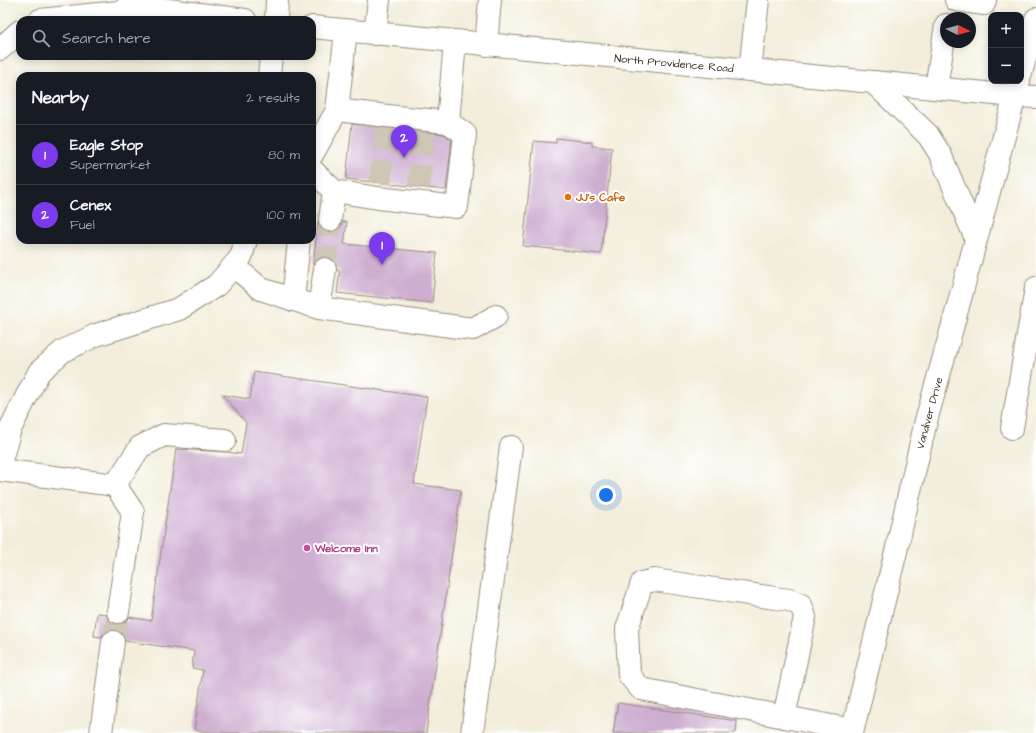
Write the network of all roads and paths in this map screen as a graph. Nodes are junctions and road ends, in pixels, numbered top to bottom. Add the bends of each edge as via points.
1 (129, 0) edge
2 (277, 0) edge
3 (379, 0) edge
4 (490, 0) edge
5 (758, 0) edge
6 (950, 0) edge
7 (956, 0) edge
8 (985, 0) edge
9 (153, 8) junction
10 (948, 12) edge
11 (78, 16) edge
12 (214, 16) edge
13 (276, 16) edge
14 (1036, 19) edge
15 (316, 28) edge
16 (346, 31) junction
17 (375, 34) junction
18 (16, 35) edge
19 (455, 42) junction
20 (486, 45) junction
21 (942, 48) edge
22 (0, 49) edge
23 (271, 60) edge
24 (1024, 62) edge
25 (750, 70) junction
26 (270, 72) edge
27 (874, 82) junction
28 (936, 88) junction
29 (1017, 88) edge
30 (1036, 97) edge
31 (337, 110) junction
32 (448, 122) junction
33 (316, 148) edge
34 (316, 174) edge
35 (334, 192) junction
36 (330, 220) tunnel mouth
37 (976, 239) junction
38 (245, 244) edge
39 (299, 244) edge
40 (234, 266) junction
41 (325, 269) tunnel mouth
42 (1036, 288) edge
43 (293, 300) junction
44 (319, 308) junction
45 (496, 316) dead end
46 (1012, 428) dead end
47 (225, 440) dead end
48 (511, 447) dead end
49 (0, 464) edge
50 (0, 470) edge
51 (115, 485) junction
52 (118, 612) tunnel mouth
53 (114, 642) tunnel mouth
54 (784, 717) junction
55 (852, 731) edge
56 (101, 733) edge
57 (472, 733) edge

1 - 9 main road
2 - 13 main road
3 - 17 main road
4 - 20 main road
5 - 25 main road
6 - 10 main road
7 - 8 main road via 984,4
9 - 11 main road
9 - 12 main road
14 - 24 main road
15 - 16 main road, North Providence Road
16 - 17 main road, North Providence Road
16 - 31 main road
17 - 19 main road, North Providence Road
18 - 22 main road
19 - 20 main road, North Providence Road
19 - 32 main road
20 - 25 main road, North Providence Road
21 - 28 main road
23 - 26 main road
25 - 27 main road, North Providence Road
27 - 28 main road, North Providence Road
27 - 37 main road via 928,135 940,154
28 - 29 main road, North Providence Road
29 - 30 main road, North Providence Road
29 - 37 main road, Vandiver Drive
31 - 32 main road via 387,122 425,126
31 - 33 main road
32 - 35 main road via 465,134 457,207 417,195 379,191
34 - 35 main road
35 - 36 main road
37 - 55 main road, Vandiver Drive via 926,421
38 - 40 main road via 241,257
39 - 43 main road
40 - 43 main road via 261,290
40 - 49 main road via 217,285 179,309 96,335 63,351 39,372 10,429
41 - 44 main road
42 - 46 main road
43 - 44 main road
44 - 45 main road via 473,330
47 - 51 main road via 164,435 140,447
48 - 57 main road
50 - 51 main road
51 - 52 main road via 133,512
53 - 56 main road
54 - 54 main road via 641,689 629,675 627,629 642,583 654,580 790,600 801,605 805,617
54 - 55 main road

